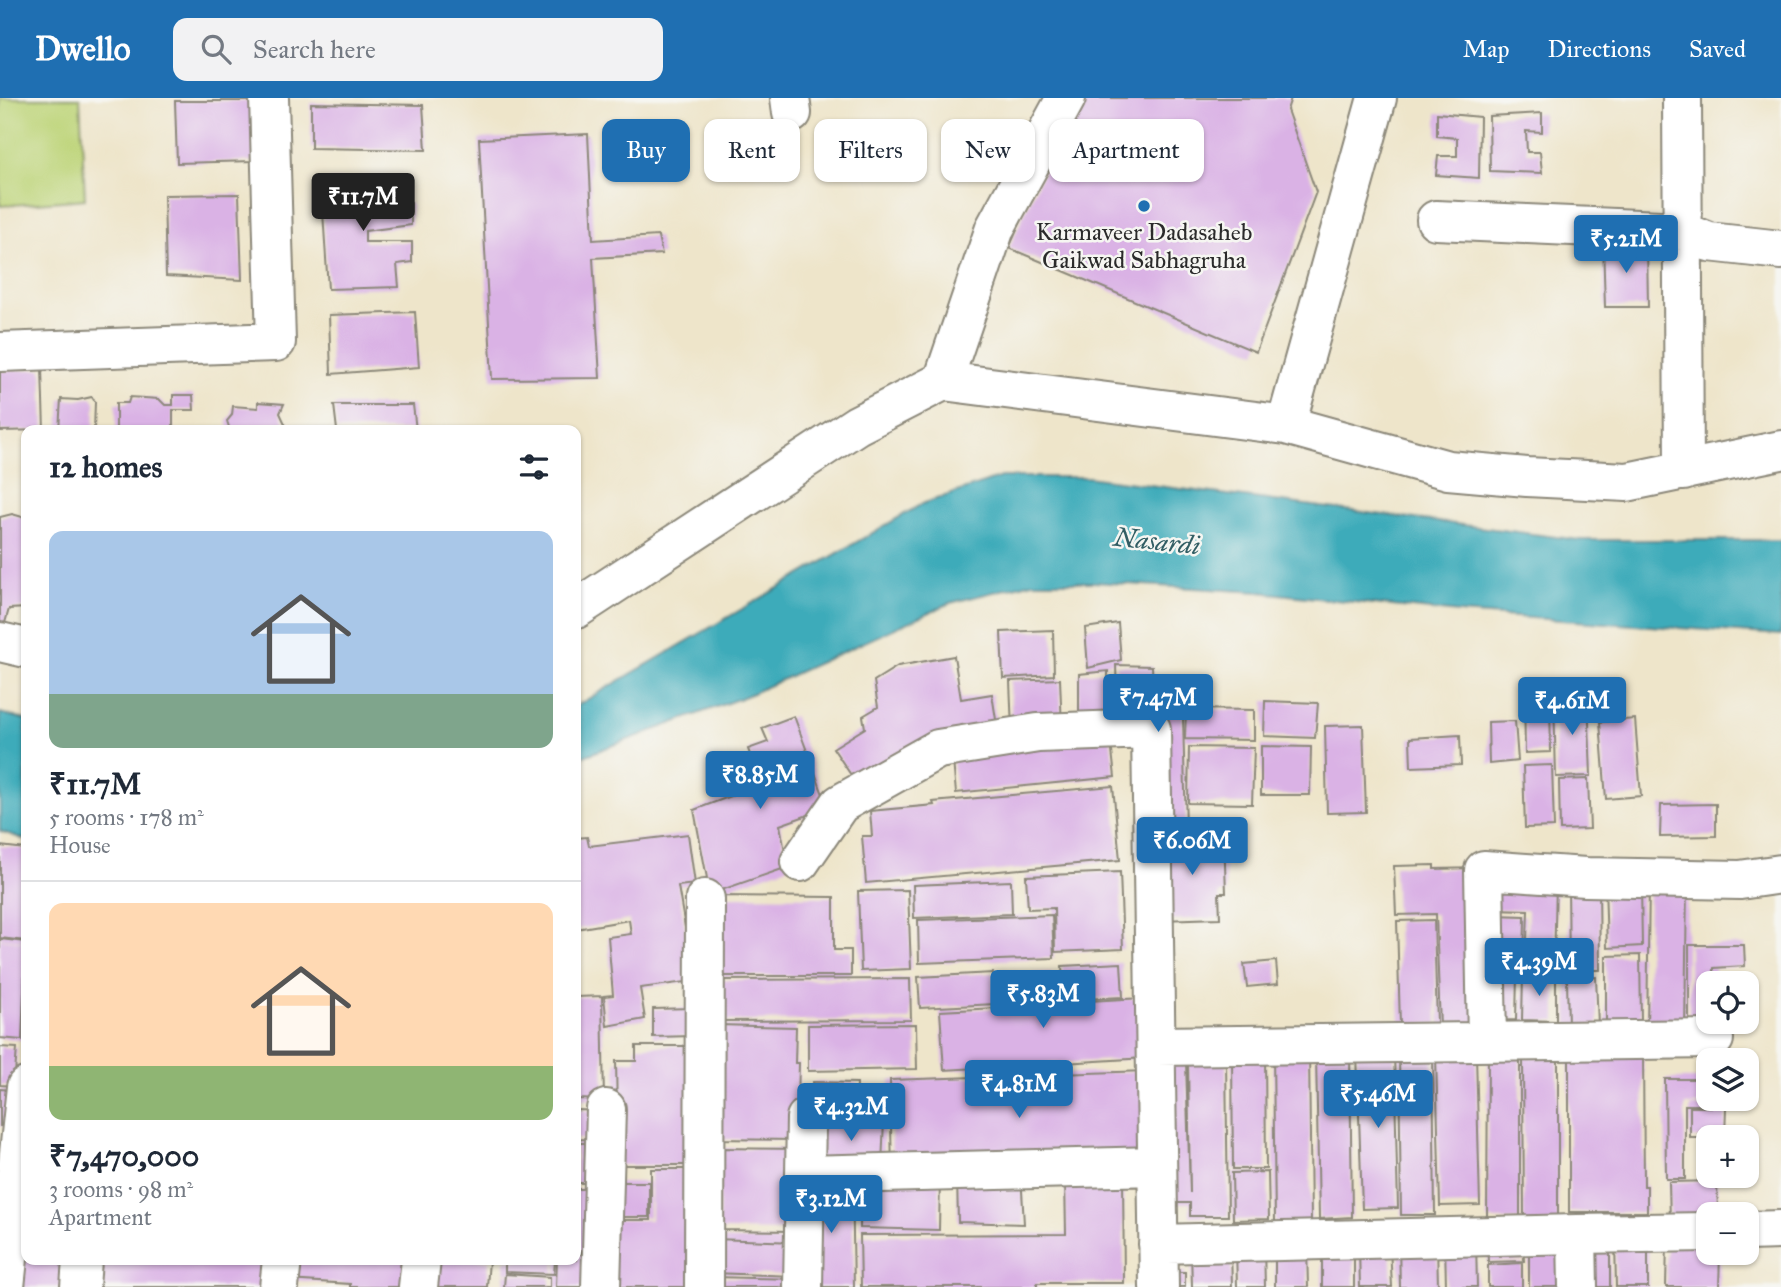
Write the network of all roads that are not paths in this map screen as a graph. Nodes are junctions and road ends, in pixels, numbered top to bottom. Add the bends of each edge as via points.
1 (269, 98) edge
2 (1066, 98) edge
3 (1377, 98) edge
4 (1682, 98) edge
5 (1436, 220) dead end
6 (1682, 231) junction
7 (1781, 250) edge
8 (0, 352) edge
9 (943, 381) junction
10 (1286, 425) junction
11 (1781, 450) edge
12 (1684, 471) junction
13 (581, 606) edge
14 (0, 642) edge
15 (21, 647) edge
16 (800, 862) dead end
17 (1781, 874) edge
18 (705, 899) dead end
19 (1714, 1038) dead end
20 (1487, 1042) junction
21 (1157, 1046) junction
22 (606, 1109) dead end
23 (806, 1118) dead end
24 (21, 1135) edge
25 (1156, 1166) junction
26 (805, 1175) junction
27 (1781, 1230) edge
28 (1759, 1231) edge
29 (1696, 1232) edge
30 (1577, 1234) junction
31 (1158, 1244) junction
32 (82, 1265) edge
33 (281, 1265) edge
34 (420, 1265) edge
35 (5, 1287) edge
36 (80, 1287) edge
37 (279, 1287) edge
38 (418, 1287) edge
39 (601, 1287) edge
40 (704, 1287) edge
41 (803, 1287) edge
42 (1159, 1287) edge
43 (1578, 1287) edge

1 - 8 street via 276,342
2 - 9 street via 995,228
3 - 10 street
4 - 6 street
5 - 6 street
6 - 7 street via 1709,242
6 - 12 street
9 - 10 street
9 - 13 street via 857,425
10 - 12 street via 1448,470 1627,482
11 - 12 street
14 - 15 street
16 - 21 street via 840,804 938,749 1038,733 1151,729
17 - 20 street via 1740,880 1484,870
18 - 40 street
19 - 20 street
20 - 21 street
21 - 25 street
22 - 39 street
23 - 26 street
24 - 35 street
25 - 26 street
25 - 31 street
26 - 41 street
27 - 28 street
29 - 30 street
30 - 31 street
30 - 43 street
31 - 42 street
32 - 36 street
33 - 37 street
34 - 38 street

